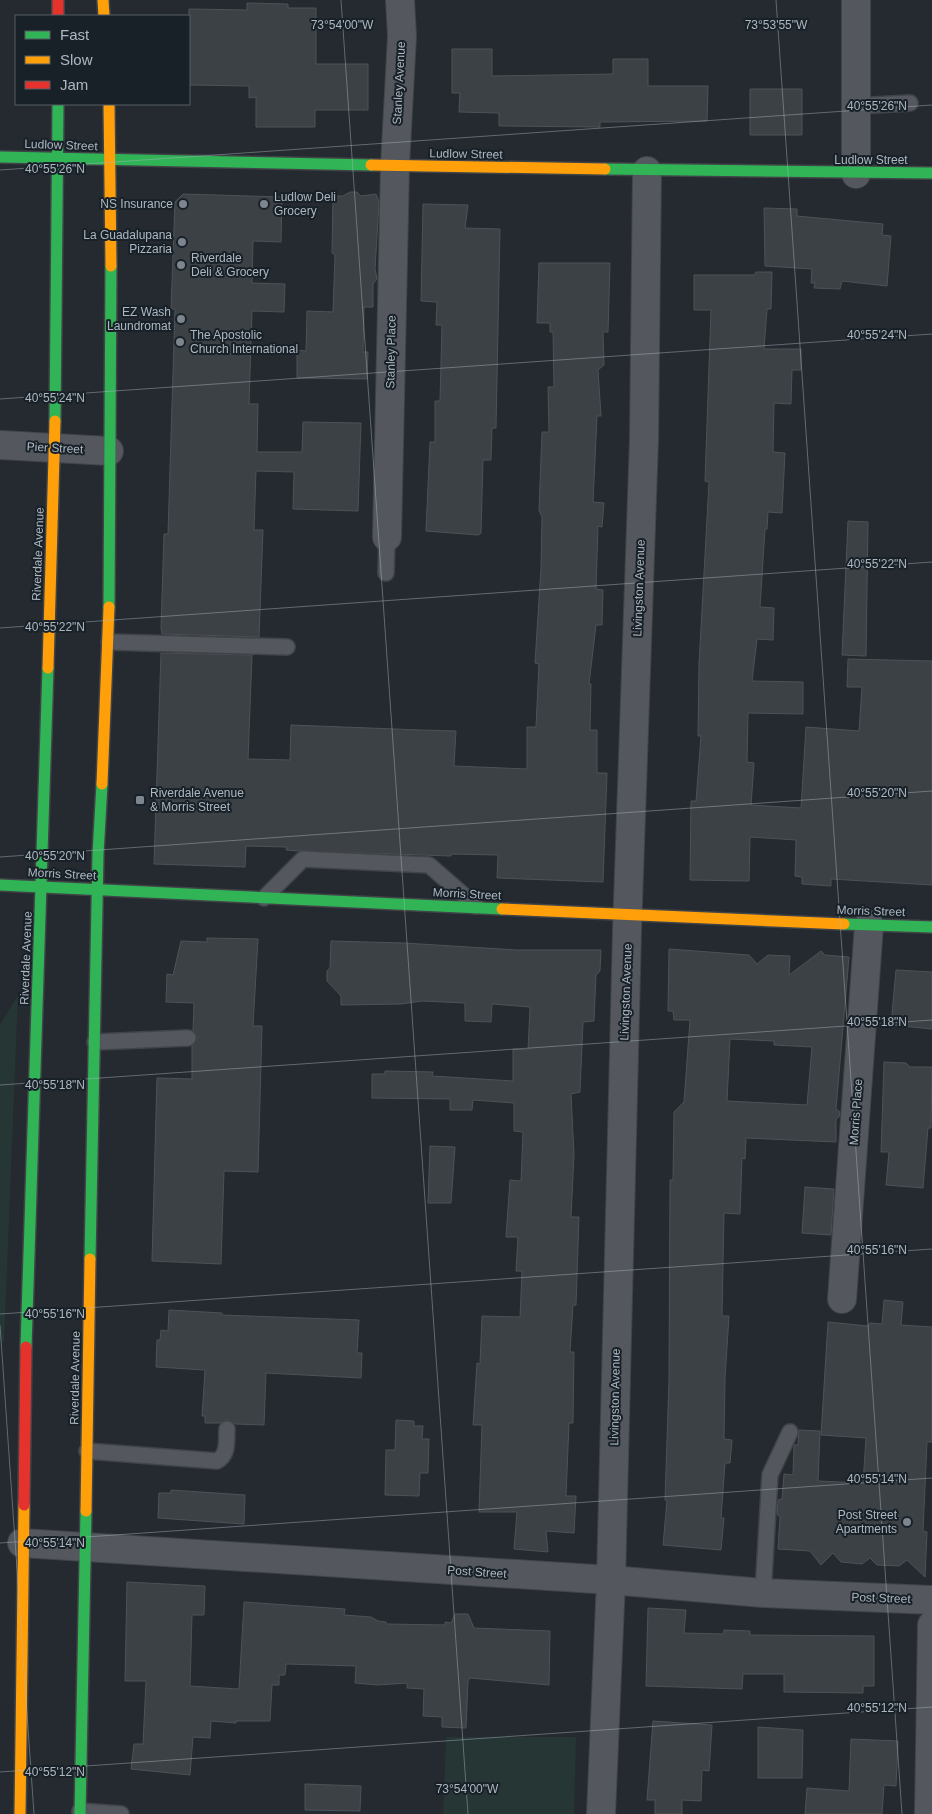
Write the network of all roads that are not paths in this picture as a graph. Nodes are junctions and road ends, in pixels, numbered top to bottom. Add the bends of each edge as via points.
1 (58, 0) edge
2 (103, 0) edge
3 (400, 0) edge
4 (856, 0) edge
5 (58, 15) edge
6 (104, 15) edge
7 (910, 103) dead end
8 (58, 105) edge
9 (109, 105) edge
10 (856, 106) junction
11 (0, 157) edge
12 (57, 159) junction
13 (111, 161) junction
14 (395, 166) junction
15 (647, 171) junction
16 (932, 173) edge
17 (856, 174) junction
18 (0, 445) edge
19 (56, 448) junction
20 (110, 451) junction
21 (387, 537) joint
22 (386, 573) dead end
23 (109, 642) junction
24 (287, 647) dead end
25 (0, 885) edge
26 (42, 887) junction
27 (98, 890) junction
28 (264, 898) junction
29 (478, 908) junction
30 (628, 915) junction
31 (869, 925) junction
32 (932, 927) edge
33 (188, 1038) dead end
34 (95, 1042) junction
35 (842, 1299) dead end
36 (227, 1429) dead end
37 (790, 1432) dead end
38 (87, 1451) junction
39 (22, 1543) junction
40 (86, 1547) junction
41 (611, 1580) junction
42 (763, 1593) junction
43 (932, 1600) edge
44 (932, 1625) edge
45 (80, 1813) edge
46 (20, 1814) edge
47 (121, 1814) edge
48 (601, 1814) edge
49 (929, 1814) edge

1 - 5 main road
2 - 6 main road
3 - 14 street, Stanley Avenue via 402,36
4 - 10 street
7 - 10 lane
8 - 12 main road, Riverdale Avenue
9 - 13 main road, Riverdale Avenue
10 - 17 street
11 - 12 main road, Ludlow Street
12 - 13 main road, Ludlow Street
12 - 19 main road, Riverdale Avenue
13 - 14 main road, Ludlow Street
13 - 20 main road, Riverdale Avenue
14 - 15 main road, Ludlow Street
14 - 21 street, Stanley Place
15 - 17 main road, Ludlow Street
15 - 30 street, Livingston Avenue via 644,449
16 - 17 main road, Ludlow Street
18 - 19 street, Pier Street
19 - 20 street, Pier Street
19 - 26 main road, Riverdale Avenue
20 - 23 main road, Riverdale Avenue
21 - 22 lane
23 - 24 lane
23 - 27 main road, Riverdale Avenue
25 - 26 main road, Morris Street
26 - 27 main road, Morris Street
26 - 39 main road, Riverdale Avenue via 27,1292
27 - 28 main road, Morris Street
27 - 34 main road, Riverdale Avenue
28 - 29 main road, Morris Street
28 - 29 lane via 303,859 332,860 429,865
29 - 30 main road, Morris Street
30 - 31 main road, Morris Street
30 - 41 street, Livingston Avenue
31 - 32 main road, Morris Street
31 - 35 street, Morris Place
33 - 34 lane
34 - 38 main road, Riverdale Avenue
36 - 38 lane via 226,1452 217,1461
37 - 42 lane via 770,1475
38 - 40 main road, Riverdale Avenue
39 - 40 street, Post Street
39 - 46 main road, Riverdale Avenue
40 - 41 street, Post Street
40 - 45 main road, Riverdale Avenue
41 - 42 street, Post Street
41 - 48 street, Livingston Avenue
42 - 43 street, Post Street
44 - 49 street
45 - 47 lane

